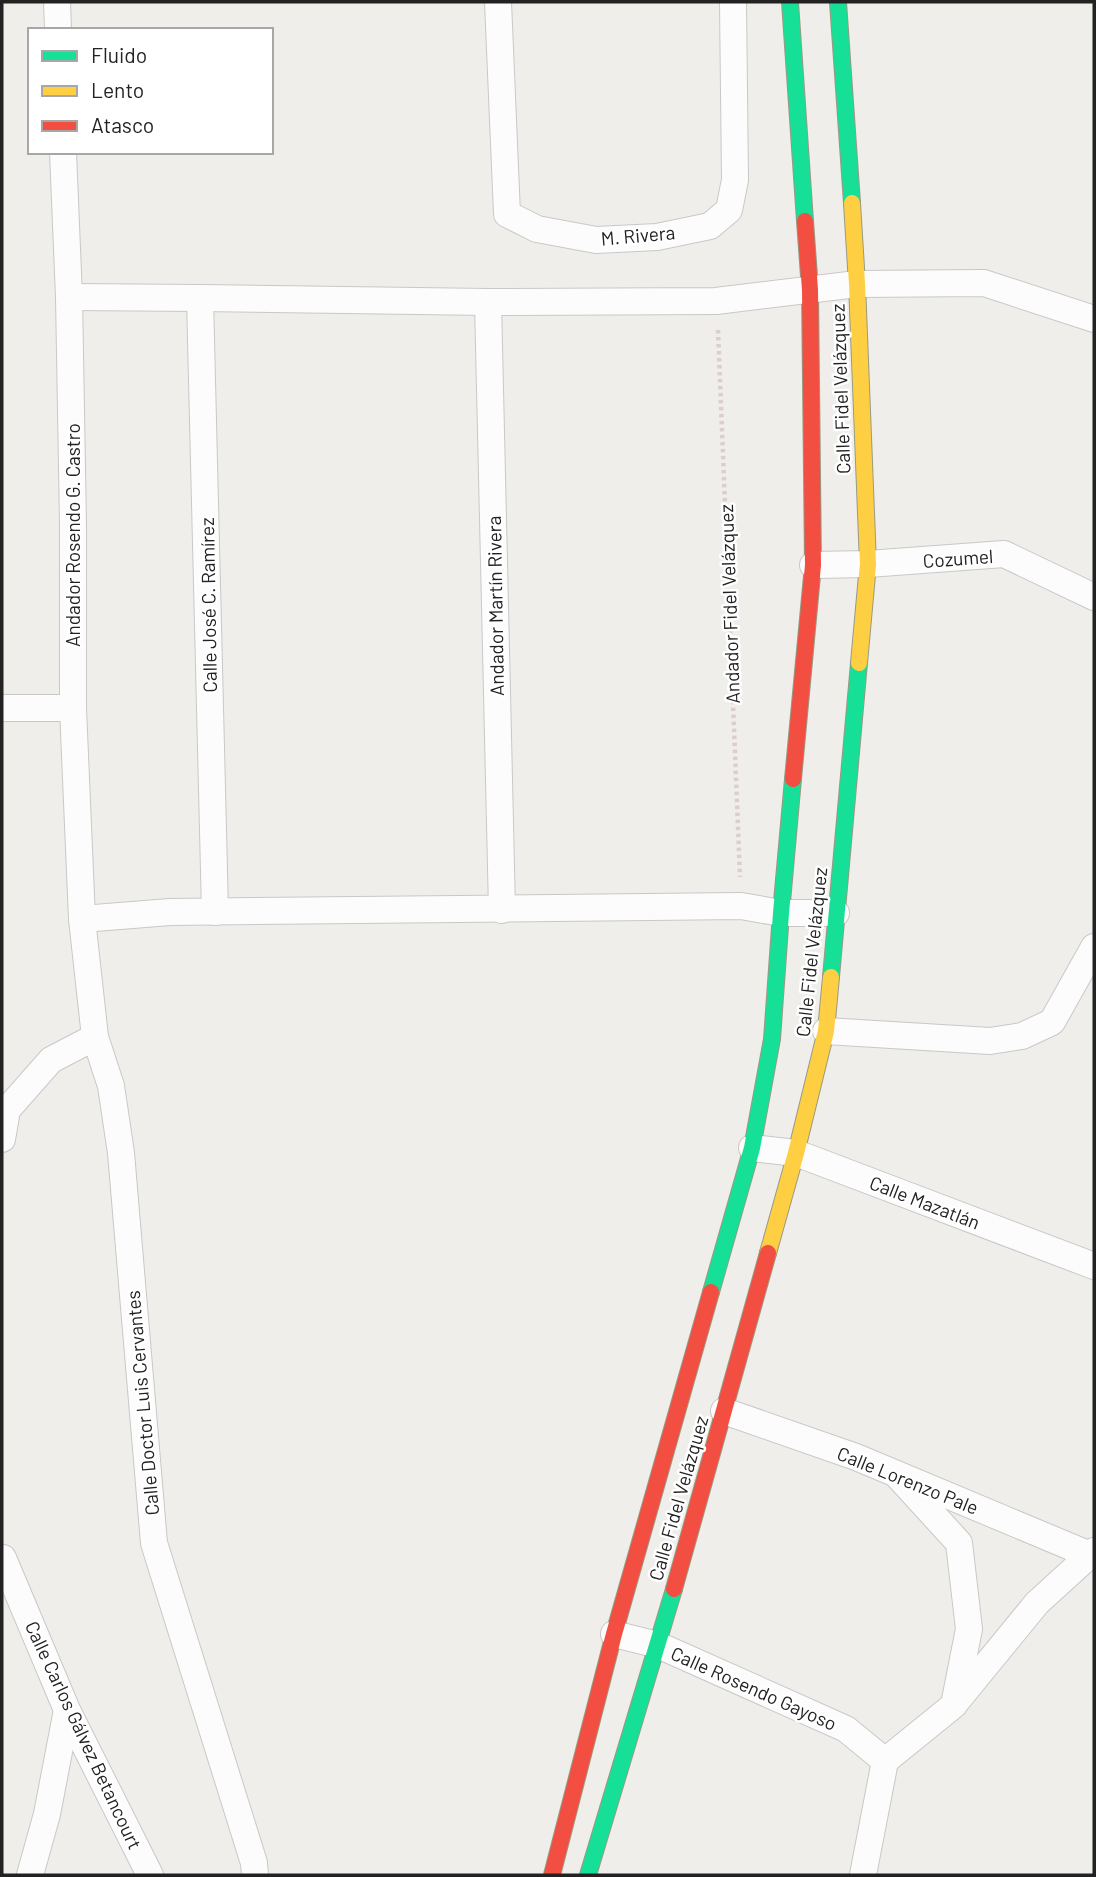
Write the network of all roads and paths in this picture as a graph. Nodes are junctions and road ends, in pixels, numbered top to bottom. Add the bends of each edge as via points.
1 (57, 2) edge
2 (498, 2) edge
3 (733, 2) edge
4 (790, 2) edge
5 (838, 2) edge
6 (58, 28) edge
7 (63, 154) edge
8 (857, 284) junction
9 (810, 290) junction
10 (69, 298) junction
11 (200, 298) junction
12 (716, 301) junction
13 (488, 302) junction
14 (1094, 319) edge
15 (868, 564) junction
16 (813, 565) junction
17 (1094, 597) edge
18 (2, 708) edge
19 (73, 708) junction
20 (741, 906) junction
21 (502, 910) junction
22 (215, 912) junction
23 (836, 913) junction
24 (781, 914) junction
25 (82, 919) junction
26 (1094, 947) edge
27 (826, 1031) junction
28 (95, 1037) junction
29 (2, 1139) edge
30 (752, 1148) junction
31 (796, 1153) junction
32 (1094, 1266) edge
33 (724, 1411) junction
34 (896, 1474) junction
35 (1092, 1553) edge
36 (2, 1558) edge
37 (614, 1634) junction
38 (658, 1645) junction
39 (954, 1705) junction
40 (67, 1710) junction
41 (885, 1761) junction
42 (30, 1875) edge
43 (150, 1875) edge
44 (255, 1875) edge
45 (552, 1875) edge
46 (588, 1875) edge
47 (863, 1875) edge

1 - 6 street
2 - 3 street, M. Rivera via 506,214 537,229 596,240 657,237 710,226 729,210 735,180
4 - 9 street, Calle Fidel Velázquez
5 - 8 street, Calle Fidel Velázquez
7 - 10 street, Andador Rosendo G. Castro
8 - 9 street
8 - 14 street via 984,283
8 - 15 street, Calle Fidel Velázquez
9 - 12 street
9 - 16 street, Calle Fidel Velázquez
10 - 11 street
10 - 19 street, Andador Rosendo G. Castro
11 - 13 street
11 - 22 street, Calle José C. Ramírez
12 - 13 street
12 - 20 path, Andador Fidel Velázquez
13 - 21 street, Andador Martín Rivera
15 - 16 street, Cozumel
15 - 17 street, Cozumel via 1004,554
15 - 23 street, Calle Fidel Velázquez
16 - 24 street, Calle Fidel Velázquez
18 - 19 street
19 - 25 street, Andador Rosendo G. Castro
20 - 21 street
20 - 24 street
21 - 22 street
22 - 25 street
23 - 24 street
23 - 27 street, Calle Fidel Velázquez
24 - 30 street, Calle Fidel Velázquez via 772,1039
25 - 28 street, Calle Doctor Luis Cervantes
26 - 27 street via 1052,1022 1022,1036 990,1041
27 - 31 street, Calle Fidel Velázquez
28 - 29 street via 51,1060 7,1110
28 - 44 street, Calle Doctor Luis Cervantes via 111,1086 121,1153 154,1543
30 - 31 street, Calle Mazatlán
30 - 37 street, Calle Fidel Velázquez
31 - 32 street, Calle Mazatlán
31 - 33 street, Calle Fidel Velázquez
33 - 34 street, Calle Lorenzo Pale
33 - 38 street, Calle Fidel Velázquez
34 - 35 street, Calle Lorenzo Pale
34 - 39 street via 959,1543 969,1629
35 - 39 street via 1037,1603
36 - 40 street, Calle Carlos Gálvez Betancourt
37 - 38 street, Calle Rosendo Gayoso
37 - 45 street, Calle Fidel Velázquez
38 - 41 street, Calle Rosendo Gayoso via 846,1729
38 - 46 street, Calle Fidel Velázquez
39 - 41 street
40 - 42 street
40 - 43 street, Calle Carlos Gálvez Betancourt
41 - 47 street

